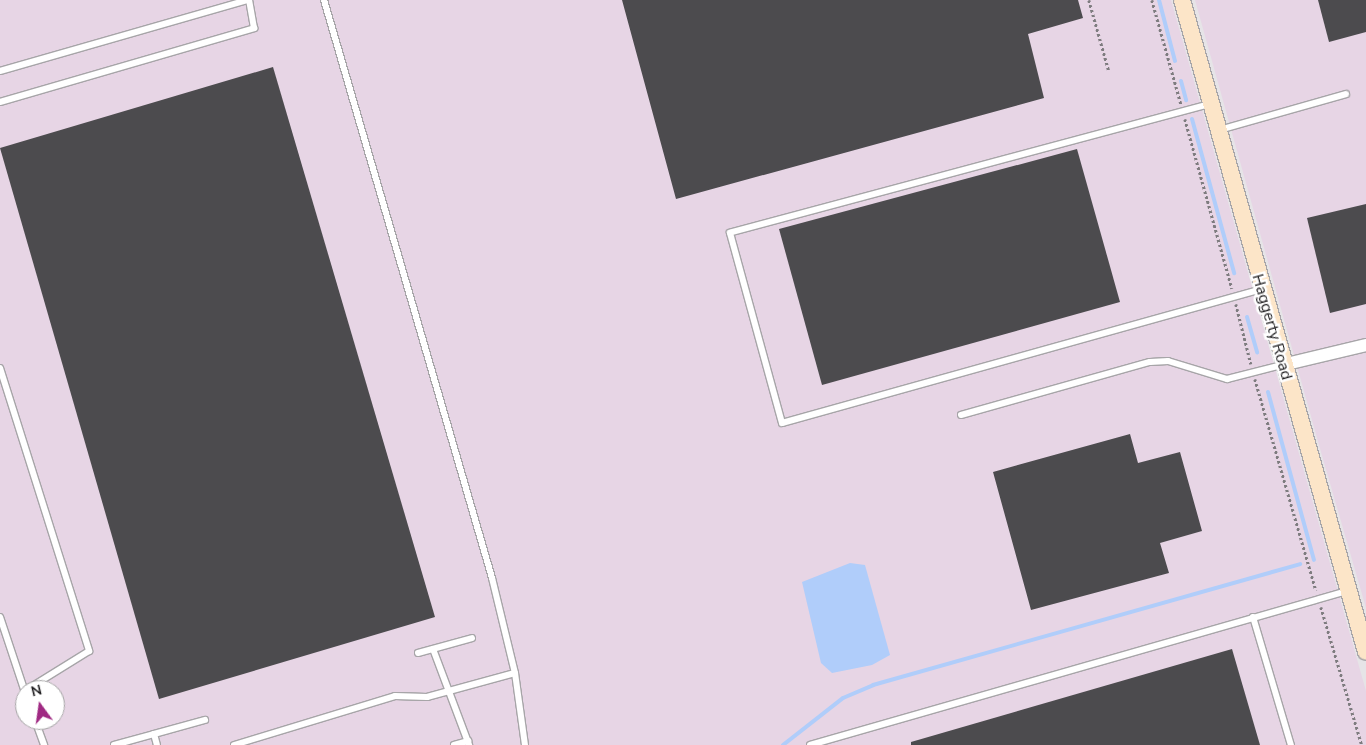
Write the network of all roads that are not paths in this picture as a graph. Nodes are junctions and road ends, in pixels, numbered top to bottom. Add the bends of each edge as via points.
1 (248, 0) edge
2 (324, 0) edge
3 (1182, 0) edge
4 (0, 71) edge
5 (1346, 94) dead end
6 (0, 102) edge
7 (1210, 104) junction
8 (1217, 130) junction
9 (1261, 289) junction
10 (1366, 345) edge
11 (1282, 365) junction
12 (0, 368) edge
13 (961, 414) dead end
14 (1348, 591) junction
15 (0, 616) edge
16 (1253, 616) junction
17 (472, 638) dead end
18 (433, 648) junction
19 (1366, 652) edge
20 (418, 653) dead end
21 (515, 673) junction
22 (21, 680) edge
23 (42, 680) edge
24 (447, 692) junction
25 (205, 720) dead end
26 (39, 730) edge
27 (154, 734) junction
28 (469, 743) edge
29 (44, 745) edge
30 (114, 745) edge
31 (158, 745) edge
32 (234, 745) edge
33 (454, 745) edge
34 (525, 745) edge
35 (810, 745) edge
36 (1291, 745) edge

1 - 4 lane
1 - 6 lane via 254,28
2 - 21 lane
3 - 7 main road, Haggerty Road
5 - 8 lane
7 - 8 main road, Haggerty Road
7 - 9 lane via 730,233 779,414 782,423
8 - 9 main road, Haggerty Road
9 - 11 main road, Haggerty Road
10 - 11 street
11 - 13 lane via 1227,379 1168,361 1150,362
11 - 14 main road, Haggerty Road
12 - 23 lane via 88,651
14 - 16 lane
14 - 19 main road, Haggerty Road
15 - 22 lane
16 - 35 lane
16 - 36 lane
17 - 18 lane
18 - 20 lane
18 - 24 lane
21 - 24 lane
21 - 34 lane
24 - 28 lane
24 - 32 lane via 395,696
25 - 27 lane
26 - 29 lane
27 - 30 lane
27 - 31 lane
28 - 33 lane

